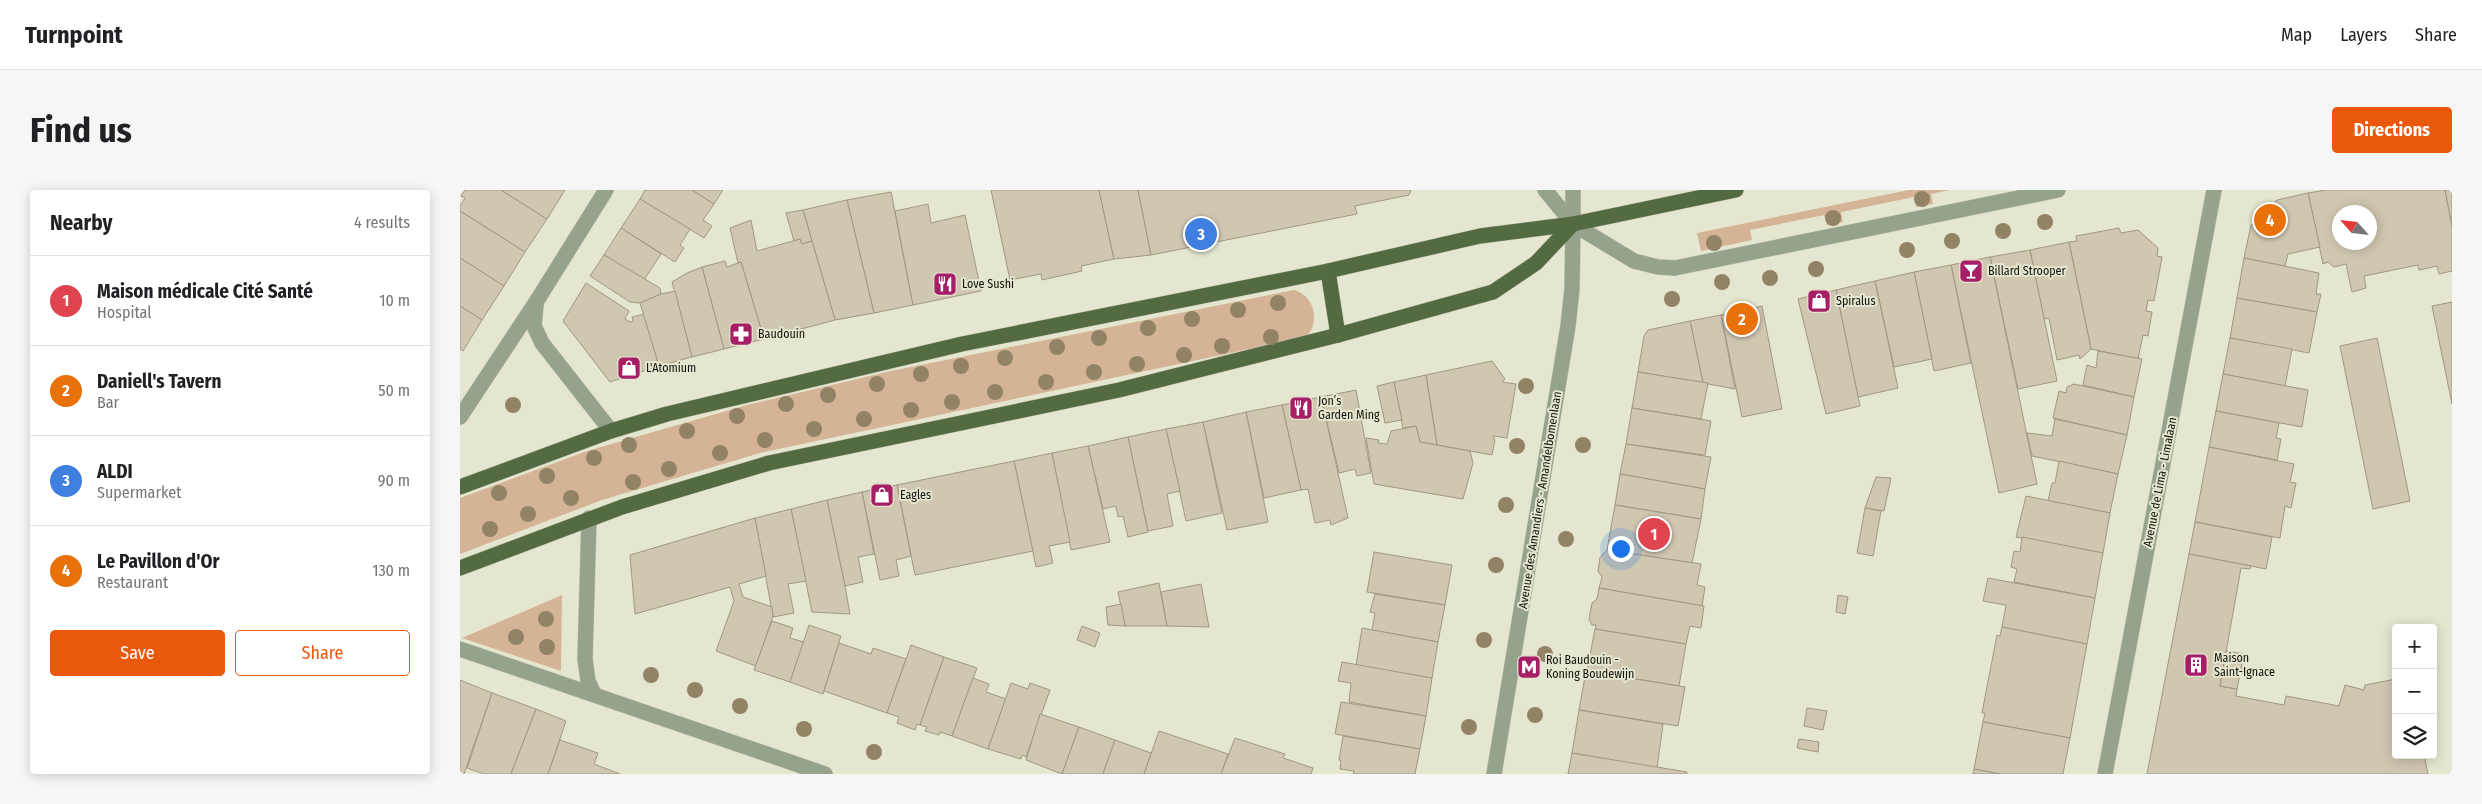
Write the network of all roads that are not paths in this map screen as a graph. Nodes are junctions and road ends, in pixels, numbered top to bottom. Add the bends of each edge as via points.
1 (606, 190) edge
2 (1545, 190) edge
3 (1574, 190) edge
4 (1736, 190) edge
5 (2058, 190) edge
6 (2214, 190) edge
7 (1573, 224) junction
8 (1328, 271) junction
9 (538, 299) junction
10 (1338, 335) junction
11 (460, 417) edge
12 (611, 431) junction
13 (460, 487) edge
14 (589, 518) junction
15 (460, 568) edge
16 (460, 649) edge
17 (594, 694) junction
18 (825, 774) edge
19 (1494, 774) edge
20 (2105, 774) edge

1 - 9 street
2 - 7 street
3 - 7 street, Avenue des Amandiers - Amandelbomenlaan
4 - 7 main road
5 - 7 street via 1675,268 1658,268 1634,261
6 - 20 street, Avenue de Lima - Limalaan
7 - 8 main road via 1480,236
7 - 10 main road via 1536,263 1493,292
7 - 19 street, Avenue des Amandiers - Amandelbomenlaan via 1568,326
8 - 10 main road
8 - 12 main road via 962,344 667,414
9 - 11 street
9 - 12 street via 533,319 538,338
10 - 14 main road via 1120,390 769,463
12 - 13 main road
14 - 15 main road
14 - 17 street via 585,659 588,681
16 - 17 street
17 - 18 street

